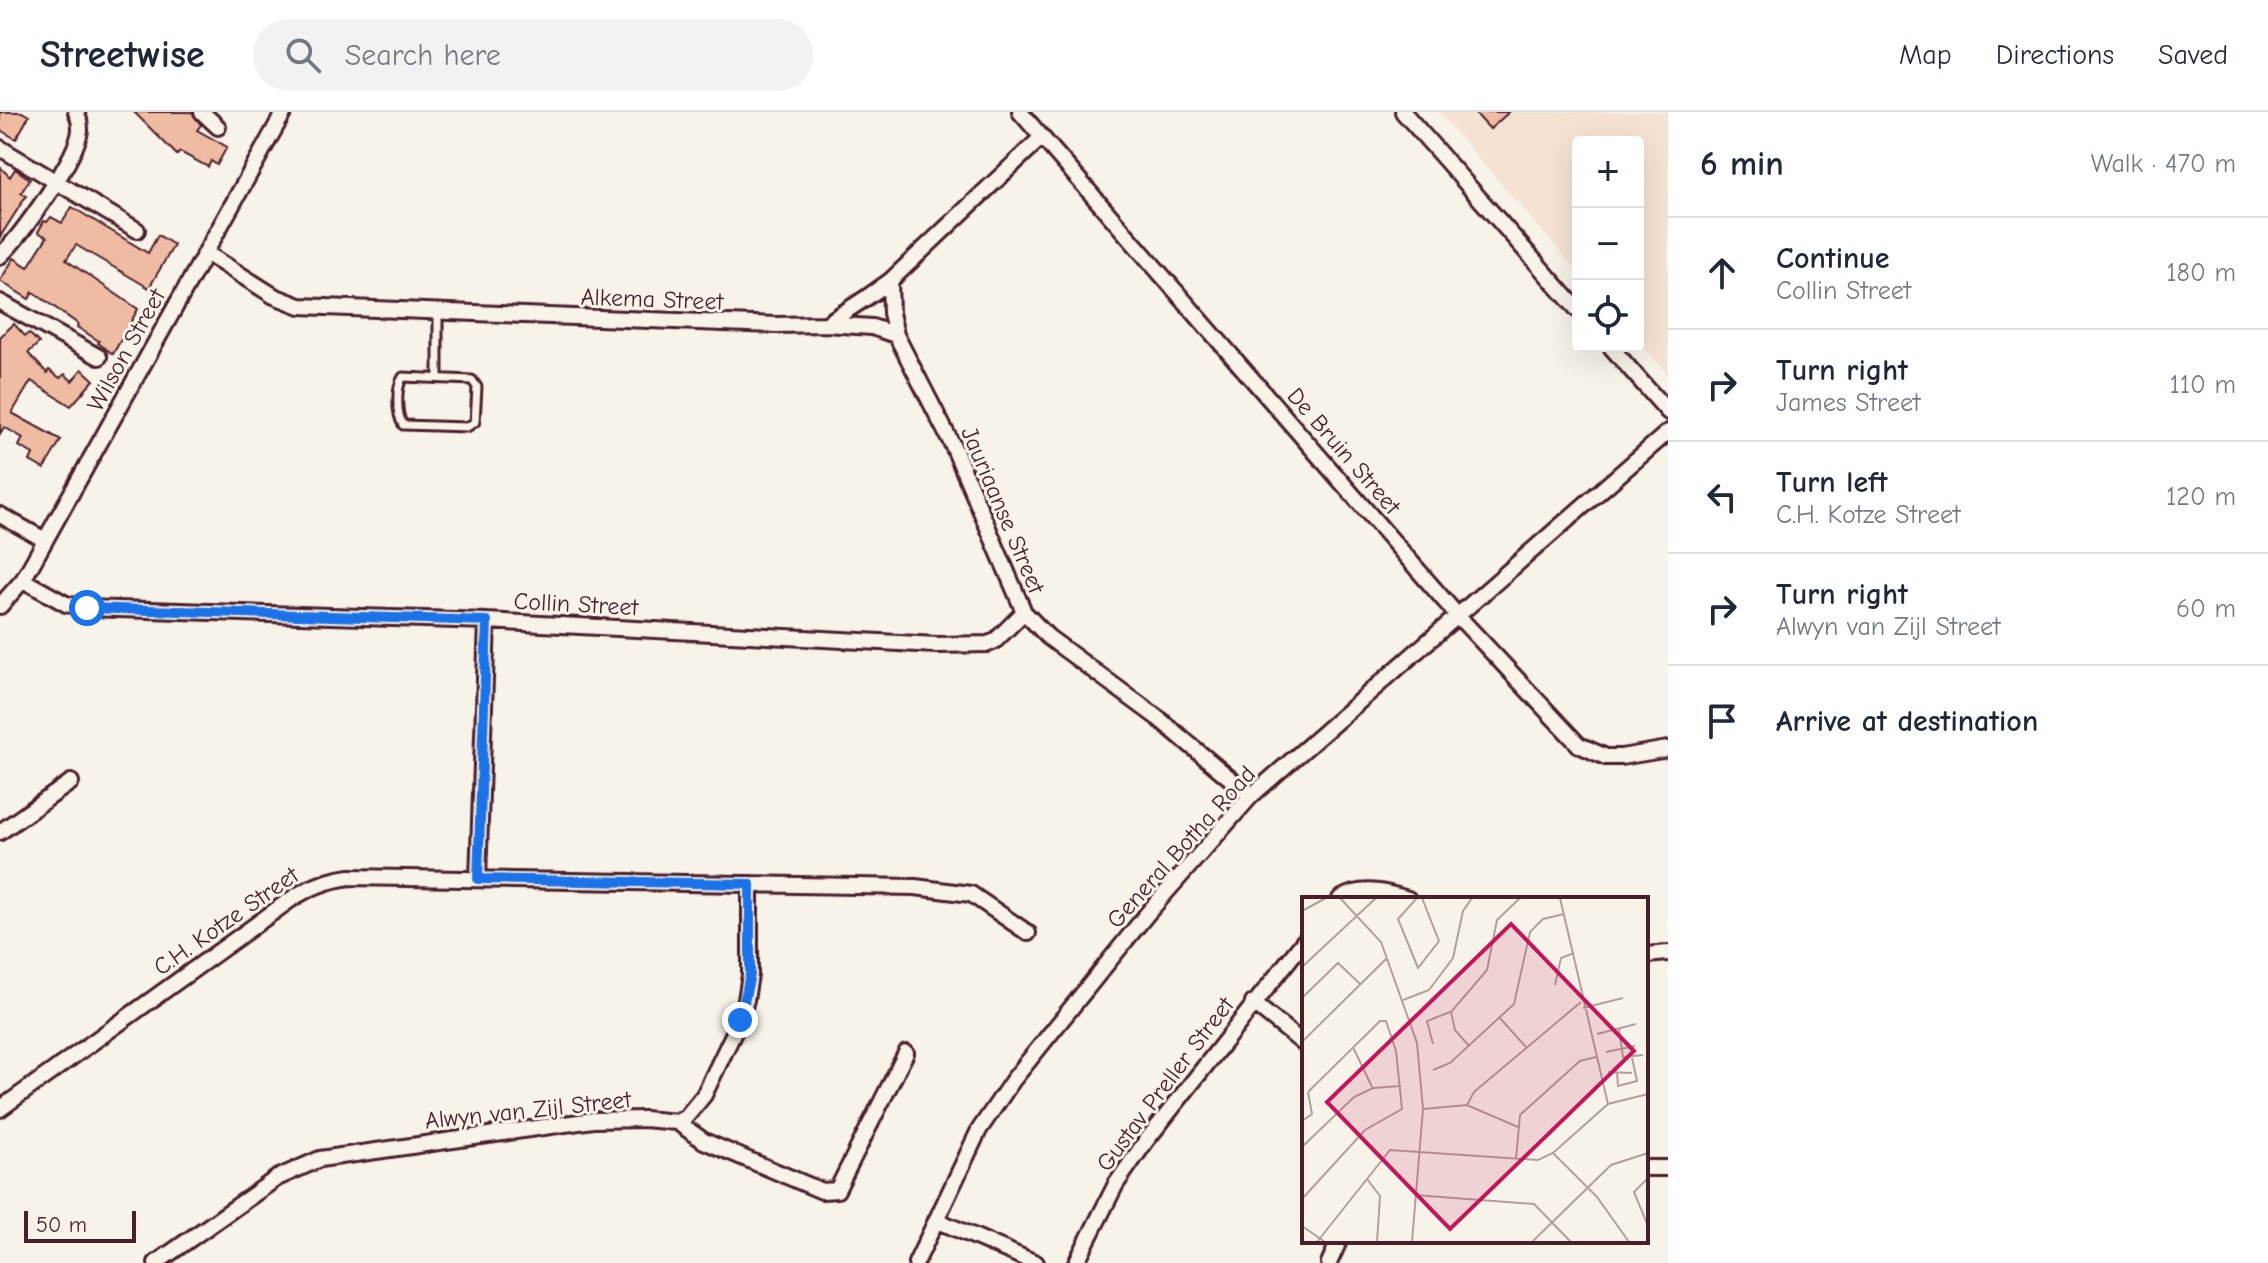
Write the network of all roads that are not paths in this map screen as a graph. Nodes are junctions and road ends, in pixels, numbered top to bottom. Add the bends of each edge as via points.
1 (76, 112) edge
2 (202, 112) edge
3 (284, 112) edge
4 (1020, 112) edge
5 (1403, 112) edge
6 (218, 127) dead end
7 (1042, 137) junction
8 (0, 148) edge
9 (56, 182) junction
10 (137, 230) dead end
11 (206, 253) junction
12 (0, 256) edge
13 (890, 281) junction
14 (0, 302) edge
15 (1572, 303) edge
16 (438, 313) junction
17 (826, 324) junction
18 (896, 335) junction
19 (1615, 352) edge
20 (99, 357) dead end
21 (438, 377) junction
22 (1668, 412) edge
23 (1668, 432) edge
24 (0, 515) edge
25 (45, 540) junction
26 (23, 580) junction
27 (0, 606) edge
28 (1024, 612) junction
29 (1457, 615) junction
30 (487, 621) junction
31 (1668, 749) edge
32 (71, 782) dead end
33 (1251, 796) junction
34 (0, 832) edge
35 (478, 879) junction
36 (750, 884) junction
37 (1345, 896) edge
38 (1398, 897) edge
39 (1028, 933) dead end
40 (1302, 943) edge
41 (1668, 953) edge
42 (1648, 955) edge
43 (1253, 1003) junction
44 (1302, 1042) edge
45 (906, 1053) dead end
46 (0, 1109) edge
47 (677, 1122) junction
48 (936, 1220) junction
49 (1338, 1243) edge
50 (156, 1263) edge
51 (916, 1263) edge
52 (1036, 1263) edge
53 (1076, 1263) edge
54 (1329, 1263) edge

1 - 9 street via 80,132
2 - 6 street
3 - 11 street, Wilson Street
4 - 7 street, De Bruin Street
5 - 15 street
7 - 13 street
7 - 29 street, De Bruin Street
8 - 9 street
9 - 10 street
9 - 12 street
11 - 16 street, Alkema Street via 274,296 300,306
11 - 25 street, Wilson Street
13 - 17 street
13 - 18 street, Jauriaanse Street
14 - 20 street
16 - 17 street, Alkema Street
16 - 21 lane
17 - 18 street via 872,327
18 - 28 street, Jauriaanse Street via 953,446
19 - 22 street
21 - 21 lane via 476,384 472,426 401,423 400,379
23 - 29 street, General Botha Road
24 - 25 street
25 - 26 street, Wilson Street
26 - 27 street, Wilson Street
26 - 30 street, Collin Street via 66,604 87,608
28 - 30 street, Collin Street via 995,641 979,646
28 - 33 street, Jauriaanse Street via 1048,637 1158,718
29 - 31 street, De Bruin Street via 1579,745 1606,757
29 - 33 street, General Botha Road
30 - 35 street
32 - 34 street
33 - 48 street, General Botha Road via 1013,1080 979,1130
35 - 36 street, C.H. Kotze Street
35 - 46 street, C.H. Kotze Street via 350,877 305,890
36 - 39 street, C.H. Kotze Street via 952,890 971,894
36 - 47 street via 750,975 740,1020 699,1104
37 - 38 street via 1369,891
40 - 43 street, Gustav Preller Street
41 - 42 street
43 - 44 street
43 - 53 street, Gustav Preller Street via 1116,1184
45 - 47 street via 843,1182 833,1192 704,1141
47 - 50 street, Alwyn van Zijl Street via 593,1120 320,1159 277,1178
48 - 51 street, General Botha Road
48 - 52 street
49 - 54 street

